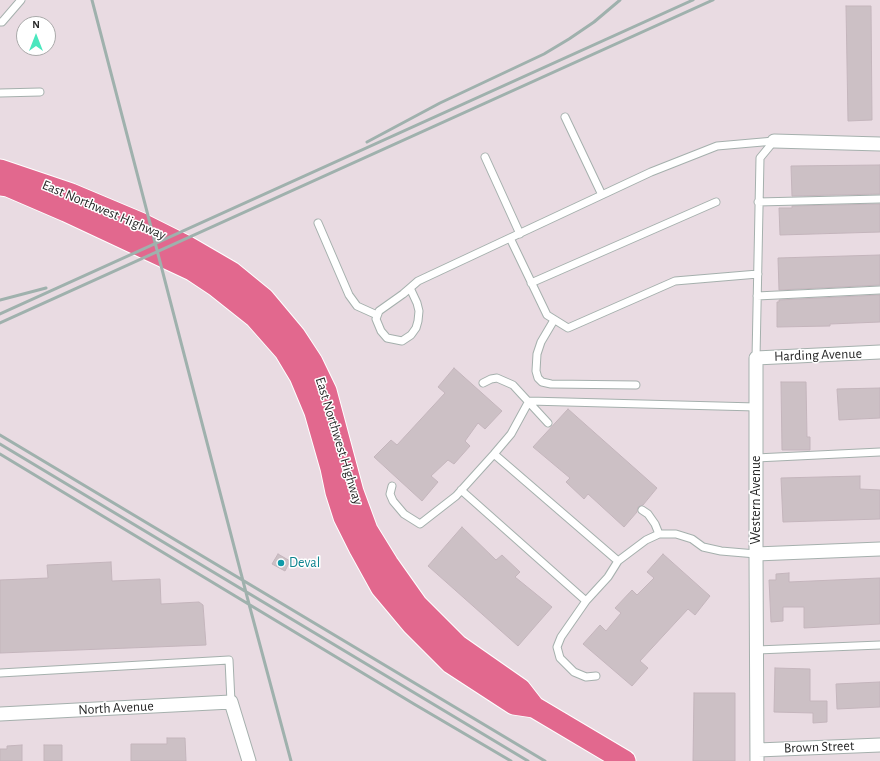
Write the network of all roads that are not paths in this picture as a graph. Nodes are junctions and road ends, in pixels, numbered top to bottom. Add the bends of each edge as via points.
1 (21, 0) edge
2 (0, 22) edge
3 (40, 92) dead end
4 (0, 93) edge
5 (565, 117) dead end
6 (774, 141) junction
7 (880, 144) edge
8 (485, 157) dead end
9 (0, 170) edge
10 (0, 185) edge
11 (602, 195) junction
12 (880, 199) edge
13 (716, 202) dead end
14 (758, 202) junction
15 (318, 223) dead end
16 (520, 234) junction
17 (510, 238) junction
18 (758, 274) junction
19 (531, 283) junction
20 (410, 288) junction
21 (880, 290) edge
22 (757, 296) junction
23 (377, 315) junction
24 (554, 320) junction
25 (880, 352) edge
26 (756, 358) junction
27 (483, 383) dead end
28 (636, 385) dead end
29 (529, 401) junction
30 (756, 407) junction
31 (548, 423) dead end
32 (880, 452) edge
33 (494, 454) junction
34 (756, 458) junction
35 (392, 486) dead end
36 (461, 490) junction
37 (642, 510) dead end
38 (659, 534) junction
39 (880, 549) edge
40 (756, 554) junction
41 (618, 560) junction
42 (586, 601) junction
43 (880, 645) edge
44 (757, 650) junction
45 (0, 673) edge
46 (596, 676) dead end
47 (231, 702) junction
48 (534, 707) junction
49 (0, 714) edge
50 (880, 745) edge
51 (758, 755) edge
52 (249, 761) edge
53 (624, 761) edge

1 - 2 lane
3 - 4 lane
5 - 11 lane
6 - 7 street
6 - 11 lane via 717,146
6 - 14 lane, Western Avenue via 760,158
8 - 16 lane
9 - 48 main road, East Northwest Highway via 71,194 147,226 231,272 264,299 295,336 326,390 351,484 367,530 388,564 417,605 457,645 520,690
10 - 48 main road, East Northwest Highway via 8,186 66,211 192,270 255,317 285,351 300,376 315,412 344,517 381,587 412,624 451,663 514,704
11 - 16 lane
12 - 14 lane
13 - 19 lane
14 - 18 lane, Western Avenue
15 - 23 lane via 349,295 357,306
16 - 17 lane
17 - 19 lane
17 - 20 lane via 418,281
18 - 22 lane, Western Avenue
18 - 24 lane via 675,281 568,328
19 - 24 lane via 546,315
20 - 23 lane
20 - 23 lane via 419,311 416,328 411,335 402,340 387,338 381,331
21 - 22 lane
22 - 26 lane, Western Avenue
24 - 28 lane via 537,354 536,371 542,382
25 - 26 street, Harding Avenue
26 - 30 street, Western Avenue
27 - 29 lane via 497,378 513,385
29 - 30 lane
29 - 31 lane
29 - 33 lane via 511,434
30 - 34 street, Western Avenue
32 - 34 lane
33 - 36 lane
33 - 41 lane
34 - 40 street, Western Avenue
35 - 36 lane via 390,494 393,501 404,514 420,524
36 - 42 lane
37 - 38 lane via 648,514
38 - 40 lane via 676,534 692,539 703,547 721,551
38 - 41 lane
39 - 40 street
40 - 44 street, Western Avenue
41 - 42 lane via 608,577
42 - 46 lane via 557,647 560,658 574,672 586,677
43 - 44 lane
44 - 51 street, Western Avenue
45 - 47 lane via 229,660
47 - 49 street, North Avenue
47 - 52 street
48 - 53 main road, East Northwest Highway
50 - 51 street, Brown Street

